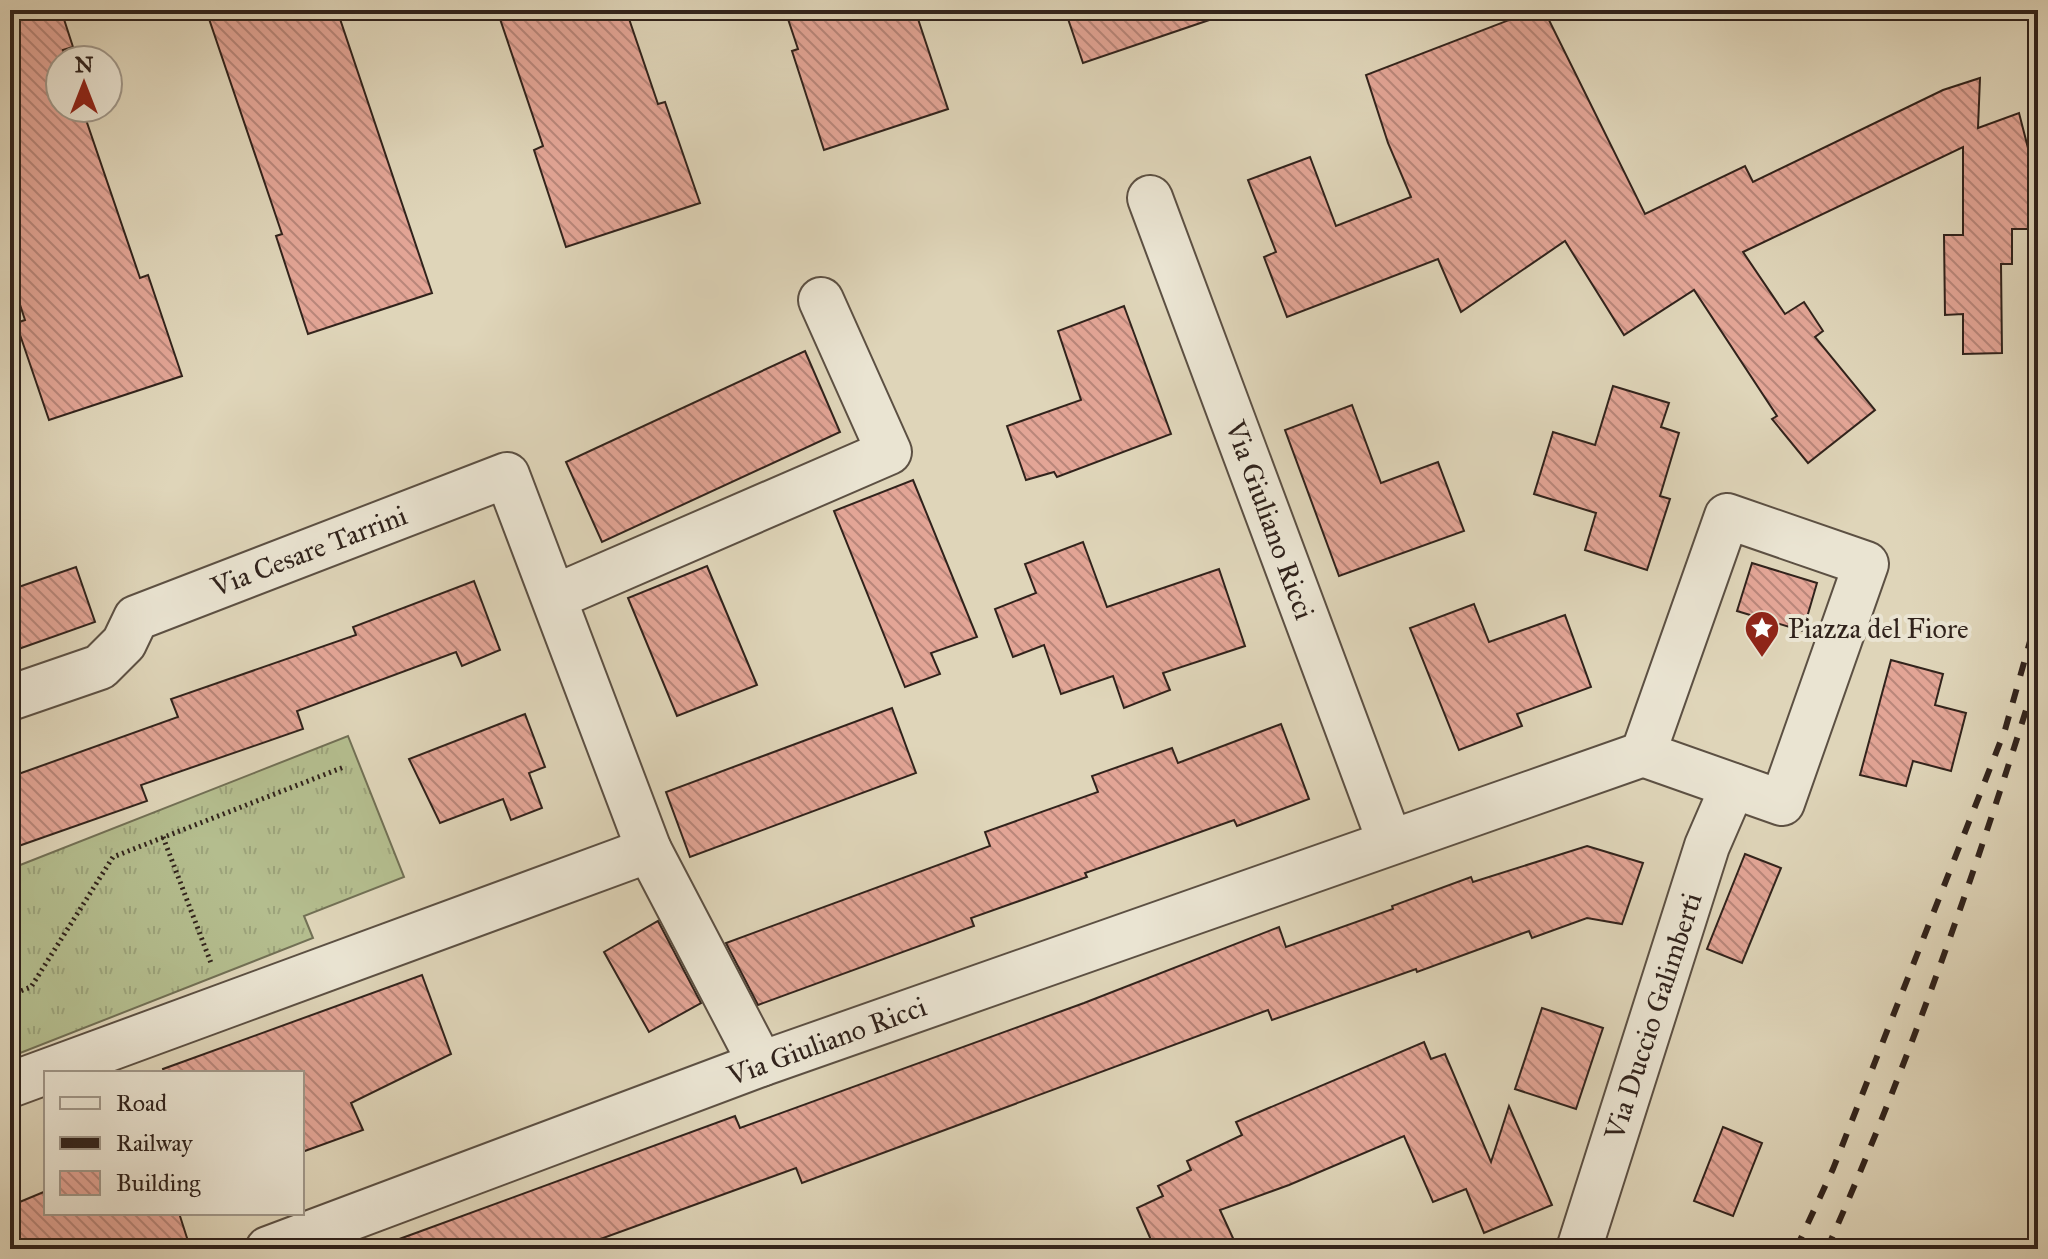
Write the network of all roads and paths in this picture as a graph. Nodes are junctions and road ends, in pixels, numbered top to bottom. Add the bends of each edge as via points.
1 (1150, 198) dead end
2 (821, 300) dead end
3 (555, 597) junction
4 (10, 698) edge
5 (1643, 754) junction
6 (344, 767) dead end
7 (1733, 786) junction
8 (163, 837) junction
9 (1390, 842) junction
10 (649, 850) junction
11 (10, 995) edge
12 (227, 1006) junction
13 (761, 1064) junction
14 (48, 1071) edge
15 (44, 1073) edge
16 (10, 1085) edge
17 (268, 1249) edge
18 (1579, 1249) edge

1 - 9 street, Via Giuliano Ricci
2 - 3 street via 889,452
3 - 4 street, Via Cesare Tarrini via 507,475 136,618 124,643 100,667
3 - 10 street, Via Cesare Tarrini
5 - 7 street
5 - 7 street via 1727,516 1866,564 1782,803
5 - 9 street, Via Giuliano Ricci
6 - 8 path
7 - 18 street, Via Duccio Galimberti via 1707,846
8 - 11 path via 113,857 31,987
8 - 12 path
9 - 13 street, Via Giuliano Ricci
10 - 12 street
10 - 13 street, Via Cesare Tarrini
12 - 14 street
13 - 17 street, Via Giuliano Ricci
15 - 16 street

